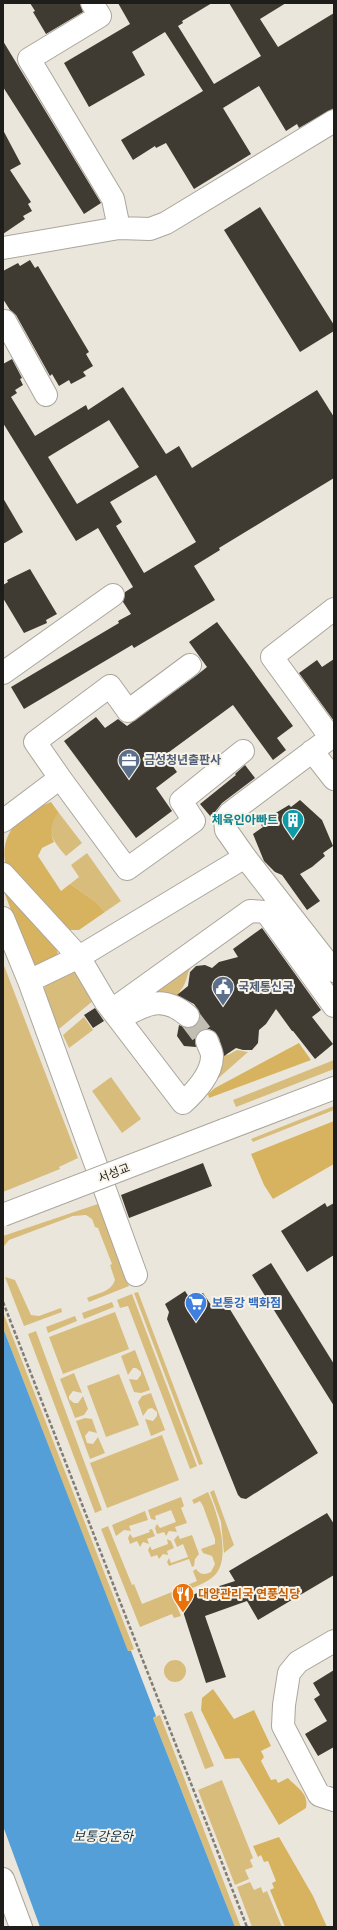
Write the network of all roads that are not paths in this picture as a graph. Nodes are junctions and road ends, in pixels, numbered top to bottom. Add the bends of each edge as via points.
1 (92, 3) edge
2 (334, 121) edge
3 (119, 228) junction
4 (3, 248) edge
5 (4, 320) edge
6 (46, 396) dead end
7 (114, 595) dead end
8 (334, 609) edge
9 (190, 665) dead end
10 (3, 673) edge
11 (332, 737) edge
12 (243, 751) dead end
13 (312, 751) junction
14 (60, 778) junction
15 (334, 779) edge
16 (3, 821) edge
17 (245, 857) junction
18 (3, 874) edge
19 (3, 918) edge
20 (79, 957) junction
21 (334, 971) edge
22 (29, 981) junction
23 (334, 1006) edge
24 (115, 1014) junction
25 (188, 1016) tunnel mouth
26 (207, 1041) tunnel mouth
27 (334, 1088) edge
28 (3, 1215) edge
29 (136, 1274) dead end
30 (334, 1641) edge
31 (334, 1800) edge
32 (3, 1879) edge
33 (21, 1927) edge

1 - 3 street via 100,16 29,60 113,199
2 - 3 street via 166,223 150,229
3 - 4 street
5 - 6 street
7 - 10 street
8 - 11 street via 272,657
9 - 14 street via 128,711 110,686 35,742
11 - 13 street
12 - 14 street via 181,802 194,821 127,869
13 - 15 street
13 - 17 street via 230,813 225,820 226,830
14 - 16 street
17 - 20 street
17 - 21 street
18 - 20 street
19 - 22 street
20 - 22 street
20 - 24 street
22 - 29 street
23 - 24 street via 266,912 250,911
24 - 25 street via 166,1002 177,1006
24 - 26 street via 183,1102 194,1094 210,1066 212,1055
27 - 28 street, 서성교, bridge
30 - 31 street via 298,1662 289,1673 283,1726 319,1795
32 - 33 street

